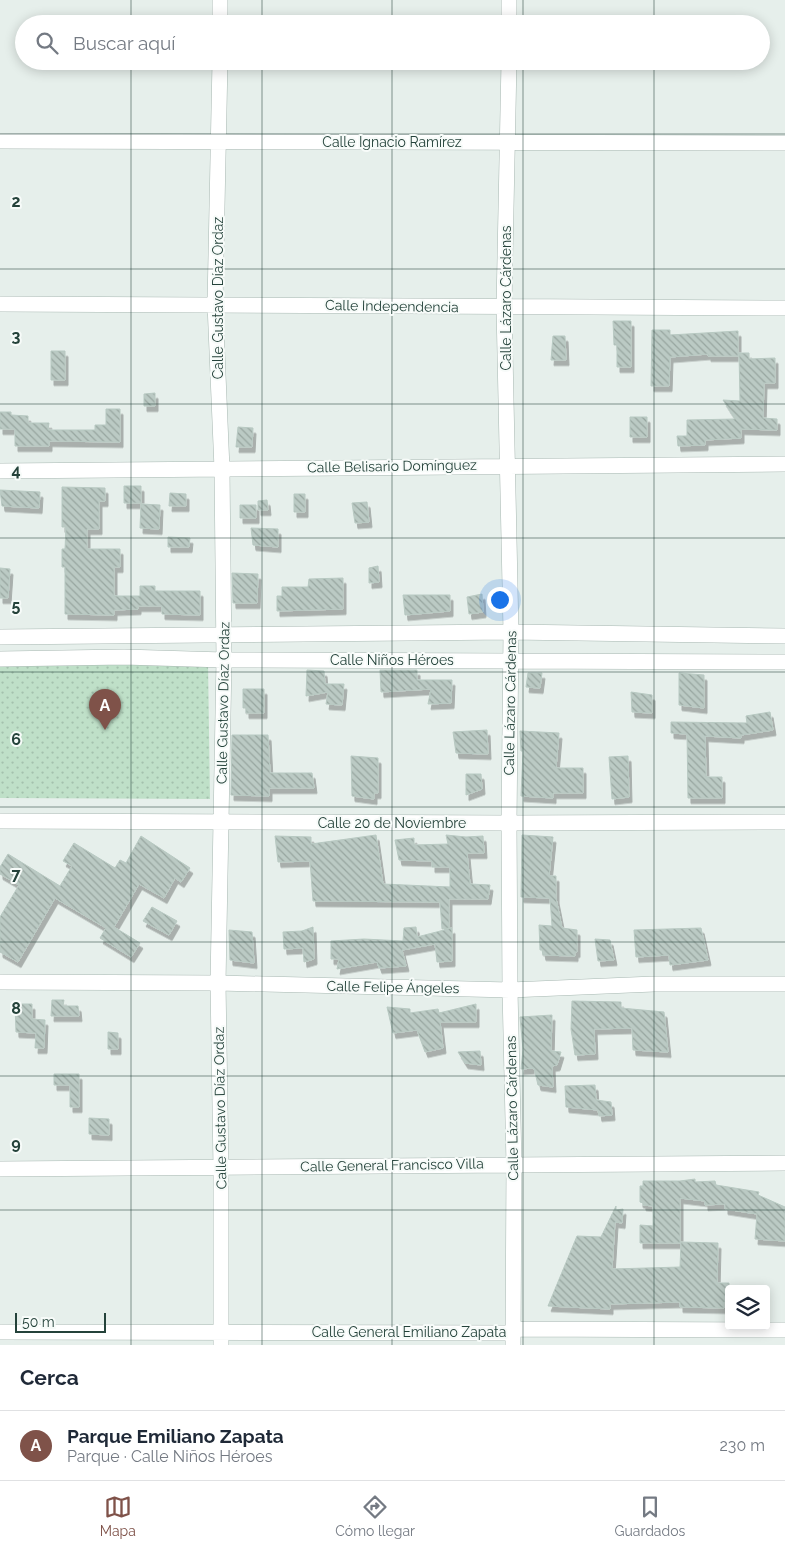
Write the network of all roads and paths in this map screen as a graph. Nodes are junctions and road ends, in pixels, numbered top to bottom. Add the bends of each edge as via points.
1 (220, 0) edge
2 (509, 0) edge
3 (220, 15) edge
4 (509, 15) edge
5 (220, 70) edge
6 (509, 70) edge
7 (0, 142) edge
8 (509, 142) junction
9 (785, 142) edge
10 (219, 143) junction
11 (0, 304) edge
12 (215, 304) junction
13 (504, 307) junction
14 (785, 308) edge
15 (509, 464) junction
16 (785, 464) edge
17 (222, 469) junction
18 (0, 471) edge
19 (511, 632) junction
20 (224, 635) junction
21 (785, 636) edge
22 (0, 637) edge
23 (0, 659) edge
24 (224, 660) junction
25 (510, 660) junction
26 (785, 662) edge
27 (0, 821) edge
28 (220, 822) junction
29 (785, 822) edge
30 (509, 823) junction
31 (0, 982) edge
32 (218, 983) junction
33 (785, 984) edge
34 (510, 990) junction
35 (785, 1163) edge
36 (514, 1164) junction
37 (221, 1168) junction
38 (0, 1169) edge
39 (785, 1330) edge
40 (0, 1332) edge
41 (221, 1339) edge
42 (513, 1339) edge

1 - 3 street
2 - 4 street
5 - 10 street, Calle Gustavo Díaz Ordaz
6 - 8 street, Calle Lázaro Cárdenas
7 - 10 street, Calle Ignacio Ramírez
8 - 9 street, Calle Ignacio Ramírez
8 - 10 street, Calle Ignacio Ramírez
8 - 13 street, Calle Lázaro Cárdenas
10 - 12 street, Calle Gustavo Díaz Ordaz
11 - 12 street, Calle Independencia
12 - 13 street, Calle Independencia
12 - 17 street, Calle Gustavo Díaz Ordaz
13 - 14 street, Calle Independencia
13 - 15 street, Calle Lázaro Cárdenas
15 - 16 street, Calle Belisario Domínguez
15 - 17 street, Calle Belisario Domínguez
15 - 19 street, Calle Lázaro Cárdenas
17 - 18 street, Calle Belisario Domínguez
17 - 20 street, Calle Gustavo Díaz Ordaz
19 - 20 street, Calle Niños Héroes
19 - 21 street, Calle Niños Héroes
19 - 25 street, Calle Lázaro Cárdenas
20 - 22 street, Calle Niños Héroes
20 - 24 street, Calle Gustavo Díaz Ordaz
23 - 24 street, Calle Niños Héroes via 124,657
24 - 25 street, Calle Niños Héroes
24 - 28 street, Calle Gustavo Díaz Ordaz
25 - 26 street, Calle Niños Héroes
25 - 30 street, Calle Lázaro Cárdenas
27 - 28 street, Calle 20 de Noviembre
28 - 30 street, Calle 20 de Noviembre
28 - 32 street, Calle Gustavo Díaz Ordaz
29 - 30 street, Calle 20 de Noviembre
30 - 34 street, Calle Lázaro Cárdenas
31 - 32 street, Calle Felipe Ángeles
32 - 34 street, Calle Felipe Ángeles
32 - 37 street, Calle Gustavo Díaz Ordaz
33 - 34 street, Calle Felipe Ángeles via 654,984
34 - 36 street, Calle Lázaro Cárdenas
35 - 36 street, Calle General Francisco Villa
36 - 37 street, Calle General Francisco Villa
36 - 42 street, Calle Lázaro Cárdenas
37 - 38 street, Calle General Francisco Villa
37 - 41 street, Calle Gustavo Díaz Ordaz
39 - 42 street, Calle General Emiliano Zapata via 513,1329
40 - 41 street, Calle General Emiliano Zapata
41 - 42 street, Calle General Emiliano Zapata

